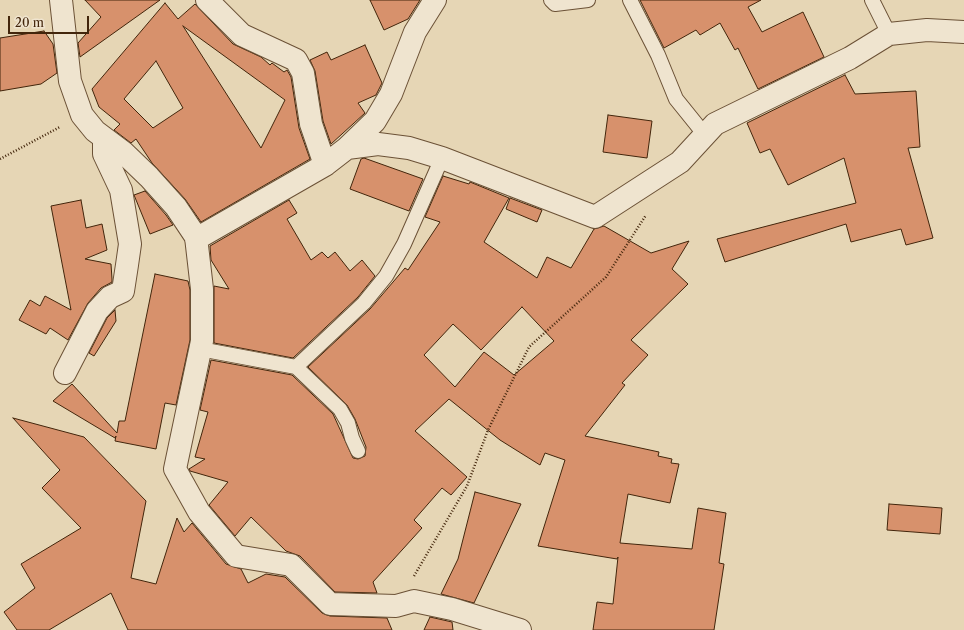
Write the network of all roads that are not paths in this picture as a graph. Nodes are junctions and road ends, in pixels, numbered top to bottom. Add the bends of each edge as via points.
1 (61, 0) edge
2 (207, 0) edge
3 (435, 0) edge
4 (551, 0) edge
5 (588, 0) edge
6 (630, 0) edge
7 (872, 0) edge
8 (964, 32) edge
9 (889, 34) junction
10 (705, 135) junction
11 (104, 138) junction
12 (348, 148) junction
13 (442, 158) junction
14 (325, 165) junction
15 (196, 239) junction
16 (200, 349) junction
17 (296, 368) junction
18 (65, 373) dead end
19 (358, 451) dead end
20 (520, 630) edge

1 - 11 street via 70,81 82,115
2 - 14 street via 242,35 296,60 303,73 311,124
3 - 12 street via 415,32 391,94 375,121
4 - 5 lane via 555,4
6 - 10 lane via 658,55 676,99
7 - 9 lane
8 - 9 street via 927,30
9 - 10 street via 850,58 715,124
10 - 13 street via 680,162 595,217
11 - 15 street via 149,177 176,207
11 - 18 street via 104,154 121,190 130,244 123,291 110,297 97,311
12 - 13 street via 378,144 409,148
12 - 14 street
13 - 17 lane via 404,244 386,276 364,304
14 - 15 street
15 - 16 street via 202,289
16 - 17 lane
16 - 20 street via 175,469 199,512 236,556 291,565 330,604 396,606 414,601 452,608
17 - 19 lane via 340,409

